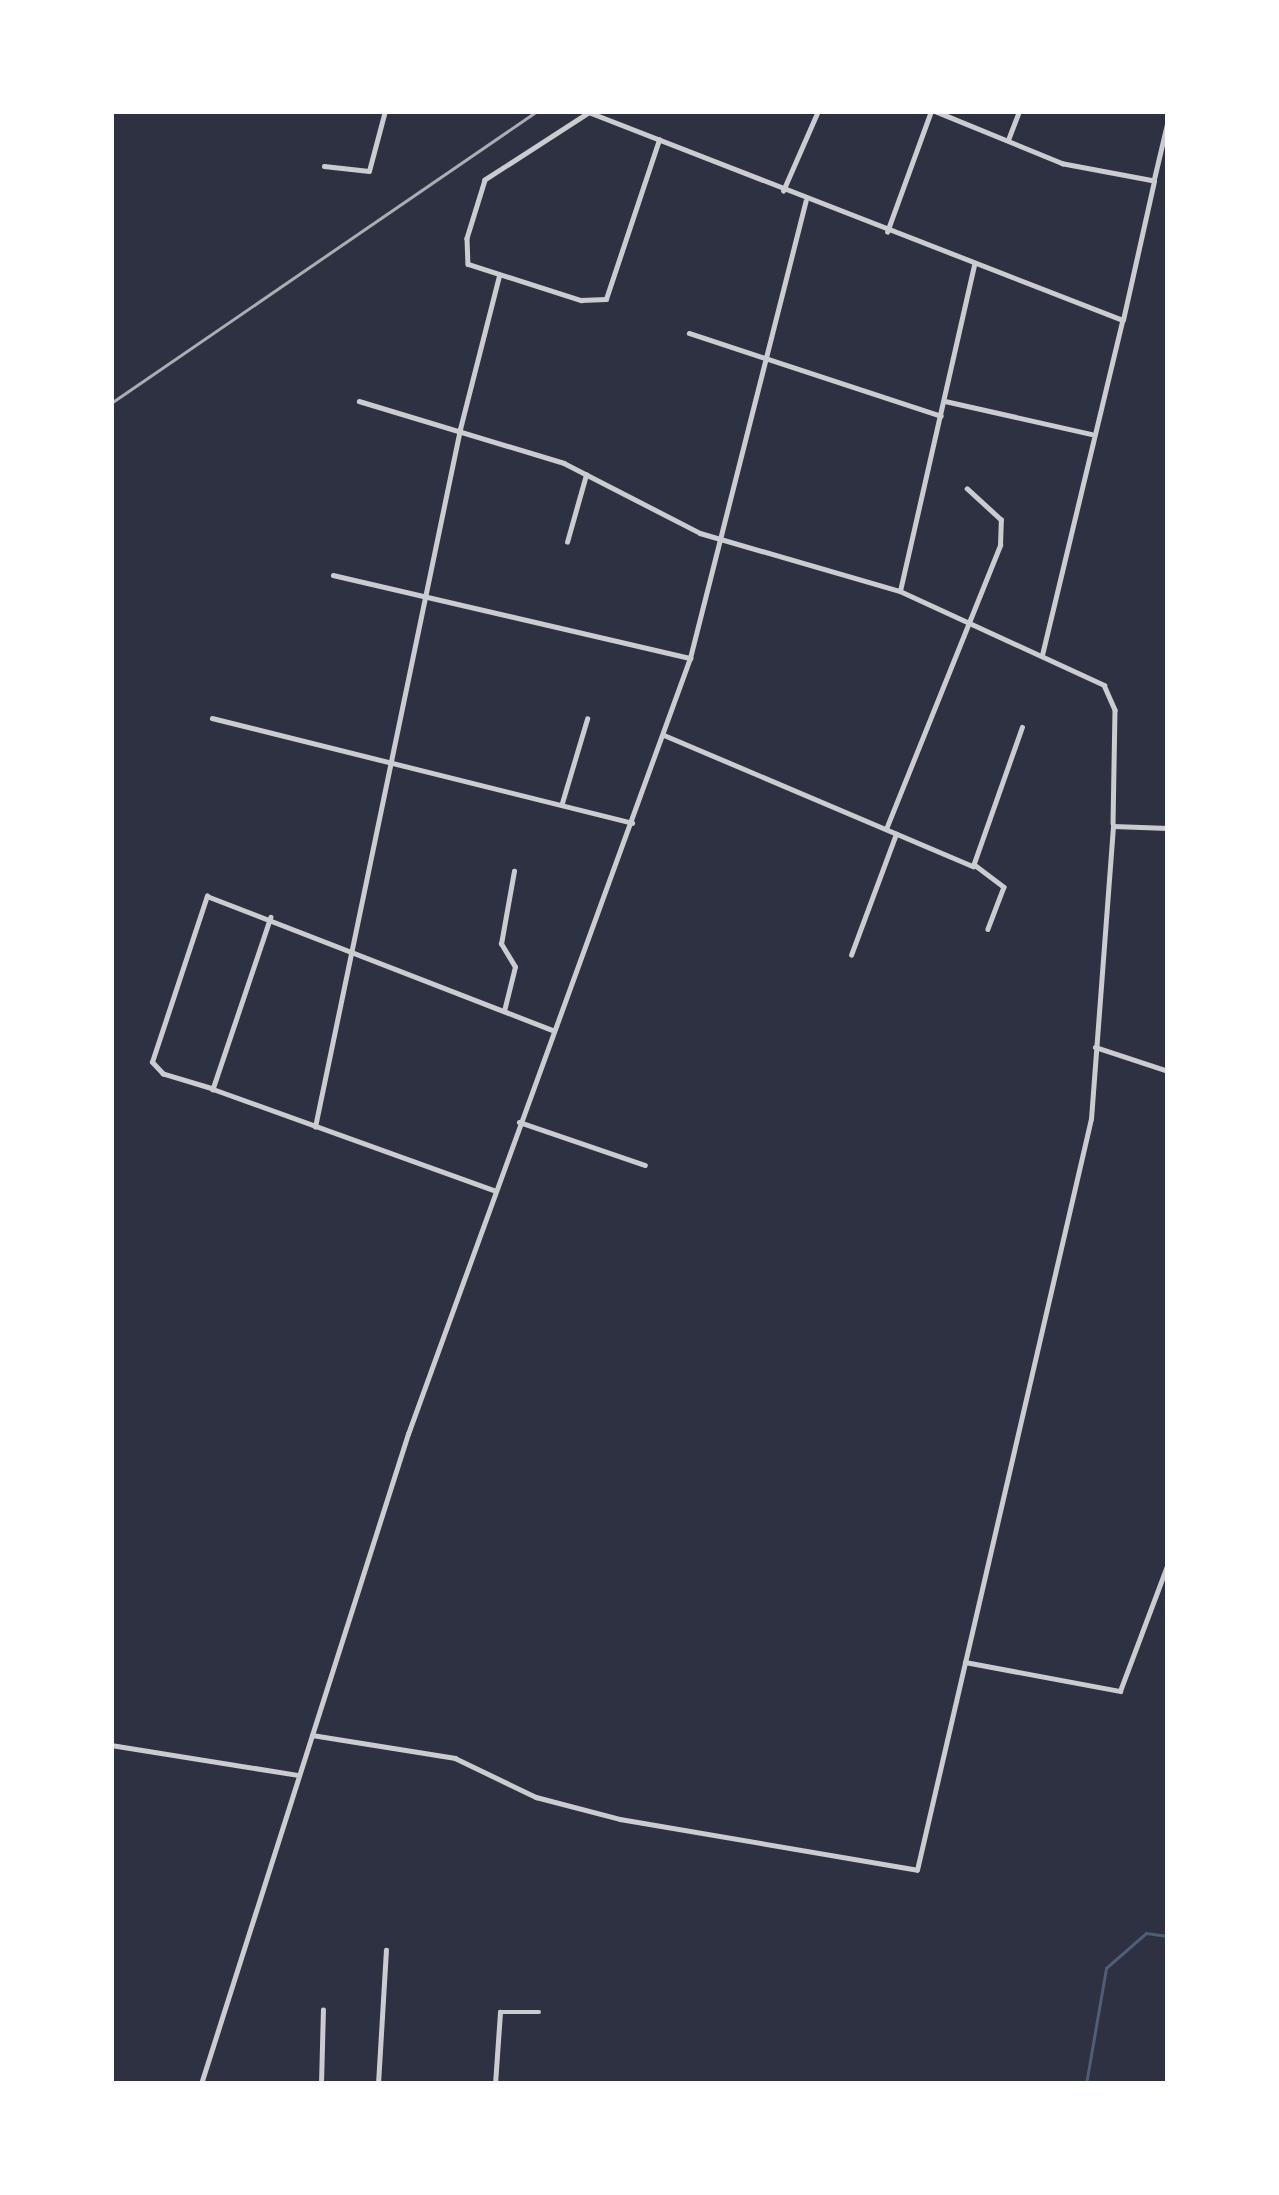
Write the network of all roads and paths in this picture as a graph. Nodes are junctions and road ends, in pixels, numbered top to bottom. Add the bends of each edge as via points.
1 (385, 111) edge
2 (818, 111) edge
3 (932, 111) edge
4 (1018, 111) edge
5 (589, 112) edge
6 (1168, 120) edge
7 (658, 140) junction
8 (1008, 140) junction
9 (324, 166) dead end
10 (1154, 181) junction
11 (783, 191) junction
12 (806, 201) junction
13 (887, 232) junction
14 (974, 265) junction
15 (499, 276) junction
16 (1123, 320) junction
17 (689, 334) dead end
18 (770, 359) junction
19 (359, 401) dead end
20 (945, 401) junction
21 (941, 416) junction
22 (460, 428) junction
23 (1094, 435) junction
24 (586, 475) junction
25 (967, 489) dead end
26 (724, 538) junction
27 (567, 542) dead end
28 (332, 575) dead end
29 (900, 591) junction
30 (430, 595) junction
31 (966, 621) junction
32 (1042, 655) junction
33 (690, 658) junction
34 (212, 718) dead end
35 (587, 719) dead end
36 (1022, 727) dead end
37 (664, 735) junction
38 (396, 760) junction
39 (562, 802) junction
40 (632, 823) junction
41 (1112, 826) junction
42 (1168, 828) edge
43 (886, 829) junction
44 (896, 834) junction
45 (975, 866) junction
46 (514, 871) dead end
47 (271, 917) junction
48 (988, 929) dead end
49 (355, 948) junction
50 (851, 955) dead end
51 (504, 1011) junction
52 (553, 1030) junction
53 (1095, 1047) junction
54 (1168, 1071) edge
55 (213, 1088) junction
56 (519, 1121) junction
57 (315, 1126) junction
58 (645, 1165) dead end
59 (494, 1190) junction
60 (1168, 1563) edge
61 (965, 1662) junction
62 (312, 1735) junction
63 (111, 1745) edge
64 (299, 1775) junction
65 (386, 1950) dead end
66 (323, 2010) dead end
67 (538, 2012) dead end
68 (201, 2084) edge
69 (321, 2084) edge
70 (379, 2084) edge
71 (495, 2084) edge

1 - 9 street via 369,171
2 - 11 street
3 - 8 street
3 - 13 street
4 - 8 street
5 - 7 street
5 - 15 street via 485,180 464,257
6 - 10 street
7 - 11 street
7 - 15 street via 606,299
8 - 10 street via 1082,169
10 - 16 street
11 - 12 street
12 - 13 street
12 - 18 street
13 - 14 street
14 - 16 street
14 - 20 street
15 - 22 street
16 - 23 street
17 - 18 street
18 - 21 street via 876,401
18 - 26 street
19 - 22 street
20 - 21 street
20 - 23 street
21 - 29 street
22 - 24 street
22 - 30 street
23 - 32 street
24 - 26 street
24 - 27 street
25 - 31 street via 1004,525 989,580
26 - 29 street
26 - 33 street
28 - 30 street
29 - 31 street
30 - 33 street
30 - 38 street
31 - 32 street
31 - 43 street
32 - 41 street via 1112,692
33 - 37 street
34 - 38 street
35 - 39 street
36 - 45 street
37 - 40 street
37 - 43 street
38 - 39 street
38 - 49 street
39 - 40 street
40 - 52 street
41 - 42 street
41 - 53 street
43 - 44 street
44 - 45 street
44 - 50 street
45 - 48 street via 1004,887
46 - 51 street via 501,944 515,967
47 - 49 street
47 - 55 street
47 - 55 street via 210,896 199,905 152,1062
49 - 51 street
49 - 57 street
51 - 52 street
52 - 56 street
53 - 54 street
53 - 61 street via 1091,1119
55 - 57 street
56 - 58 street
56 - 59 street
57 - 59 street
59 - 62 street
60 - 61 street via 1120,1691
61 - 62 street via 917,1870 620,1819 536,1797 454,1758
62 - 64 street
63 - 64 street
64 - 68 street
65 - 70 street
66 - 69 street
67 - 71 street via 500,2012

